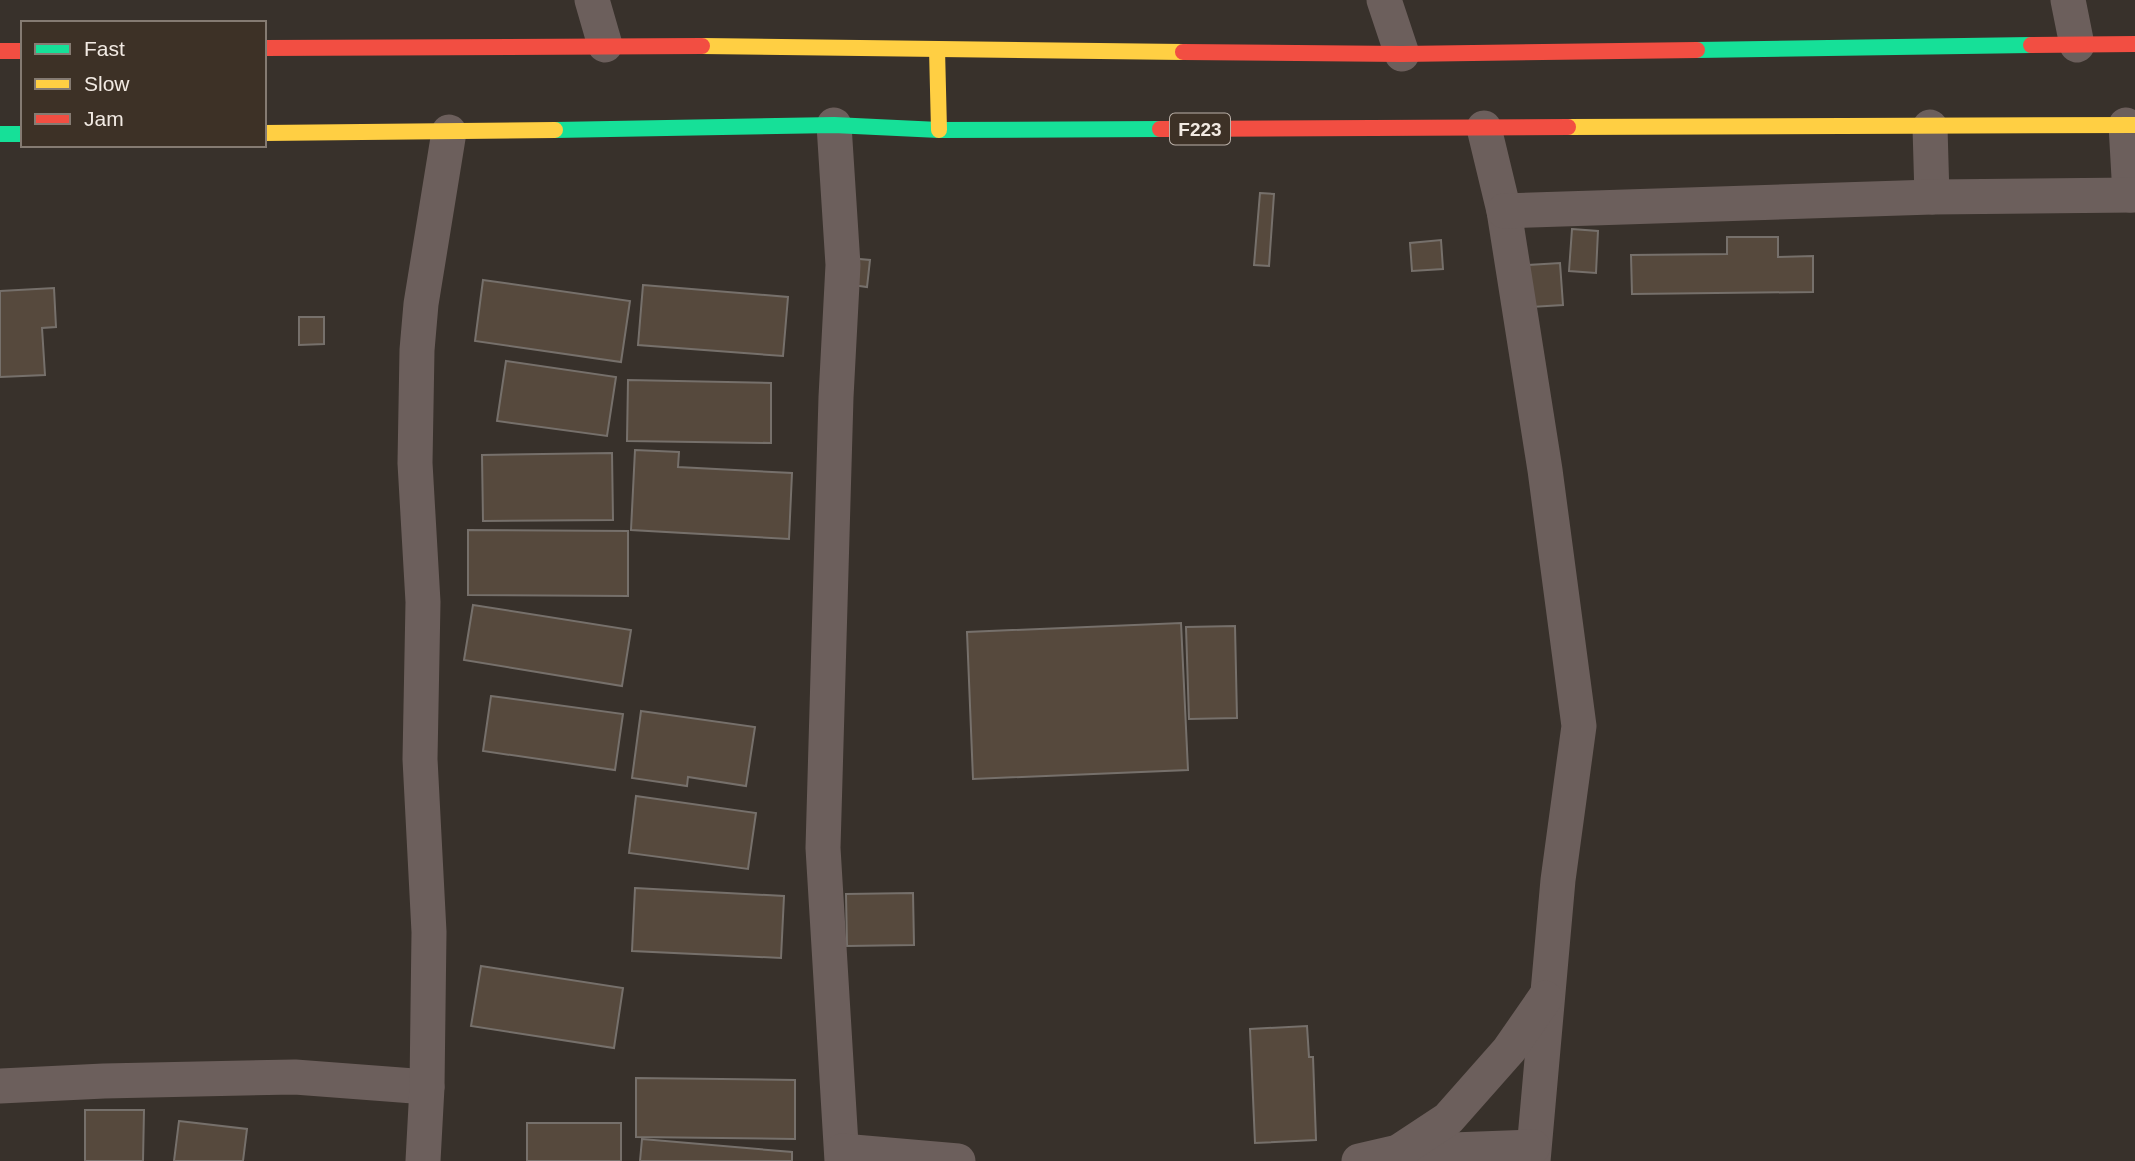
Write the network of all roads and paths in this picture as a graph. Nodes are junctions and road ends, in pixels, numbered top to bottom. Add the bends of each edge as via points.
1 (592, 0) edge
2 (1384, 0) edge
3 (2068, 0) edge
4 (2135, 44) edge
5 (605, 45) junction
6 (2077, 45) junction
7 (266, 48) edge
8 (937, 49) junction
9 (0, 51) edge
10 (21, 51) edge
11 (1402, 54) junction
12 (834, 125) junction
13 (2130, 125) edge
14 (1930, 127) junction
15 (1483, 128) junction
16 (939, 130) junction
17 (449, 132) junction
18 (266, 133) edge
19 (0, 134) edge
20 (21, 134) edge
21 (2132, 195) edge
22 (1932, 197) junction
23 (1504, 211) junction
24 (1547, 995) junction
25 (0, 1086) edge
26 (427, 1087) junction
27 (1398, 1152) junction
28 (1533, 1154) edge
29 (842, 1156) edge
30 (423, 1161) edge
31 (958, 1161) edge
32 (1359, 1161) edge

1 - 5 street
2 - 11 street
3 - 6 street
4 - 6 main road
5 - 7 main road
5 - 8 main road
6 - 11 main road
8 - 11 main road
8 - 16 main road
9 - 10 main road
12 - 16 main road, F223
12 - 17 main road, F223
12 - 29 street via 843,265 823,848
13 - 14 main road, F223
13 - 21 street
14 - 15 main road, F223
14 - 22 street
15 - 16 main road, F223
15 - 23 street
17 - 18 main road, F223
17 - 26 street via 417,350 415,463 423,602 420,759 429,932
19 - 20 main road
21 - 22 street
22 - 23 street
23 - 24 street via 1579,726
24 - 27 street via 1509,1050 1448,1119
24 - 28 street
25 - 26 street via 295,1077
26 - 30 street
27 - 28 street
27 - 32 street
29 - 31 street

